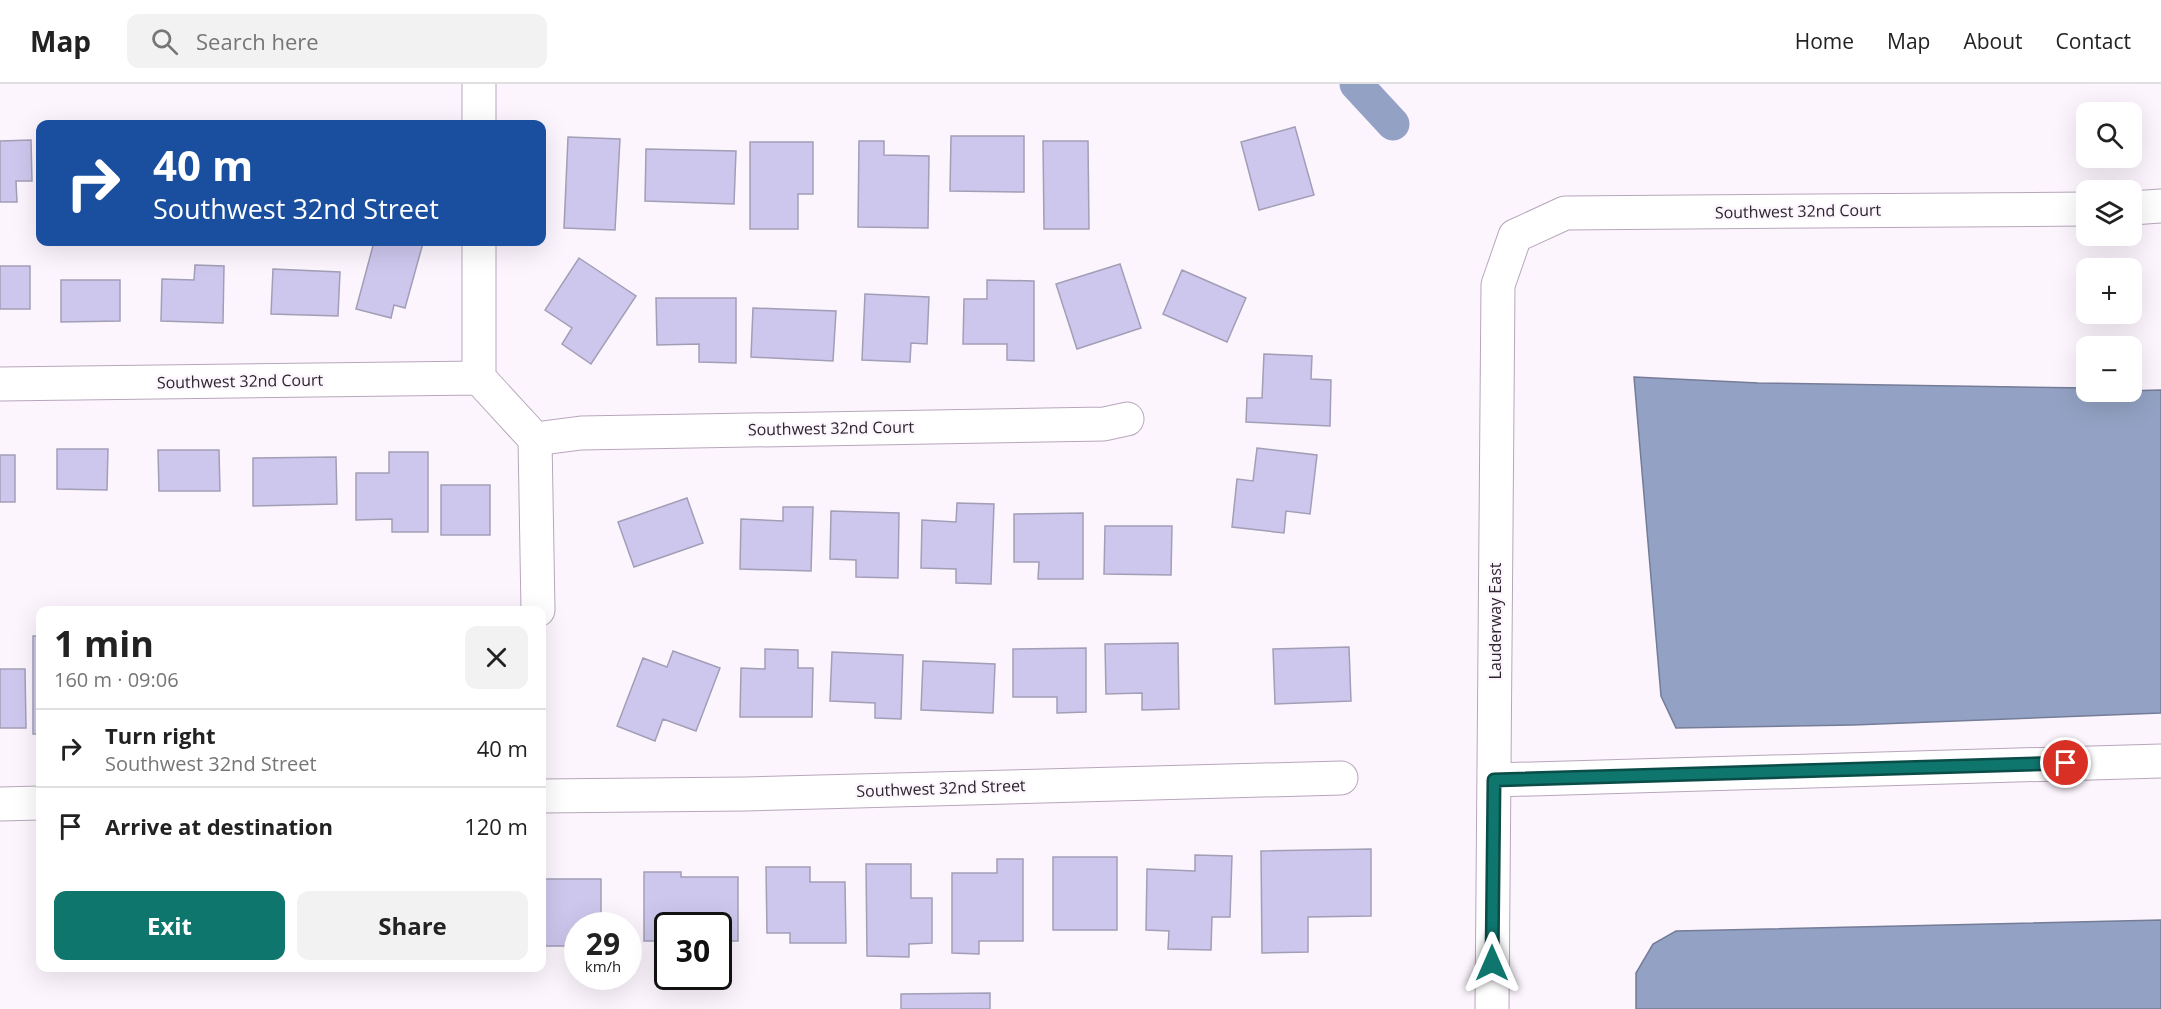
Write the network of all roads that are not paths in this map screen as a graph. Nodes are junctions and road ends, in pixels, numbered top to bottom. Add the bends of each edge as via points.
1 (479, 84) edge
2 (479, 120) edge
3 (2161, 206) edge
4 (2142, 207) edge
5 (2076, 209) edge
6 (1515, 236) joint
7 (479, 246) edge
8 (479, 378) junction
9 (0, 384) edge
10 (1127, 419) dead end
11 (535, 439) junction
12 (537, 606) edge
13 (2161, 761) edge
14 (1341, 778) dead end
15 (1494, 780) junction
16 (546, 795) edge
17 (36, 803) edge
18 (0, 804) edge
19 (1492, 1009) edge

1 - 2 street
3 - 4 street
5 - 6 street, Southwest 32nd Court via 1565,213
6 - 15 street, Lauderway East via 1498,285
7 - 8 street
8 - 9 street, Southwest 32nd Court
8 - 11 street
10 - 11 street, Southwest 32nd Court via 1104,424 581,433
11 - 12 street
13 - 15 street
14 - 16 street, Southwest 32nd Street via 745,794
15 - 19 street, Lauderway East
17 - 18 street

